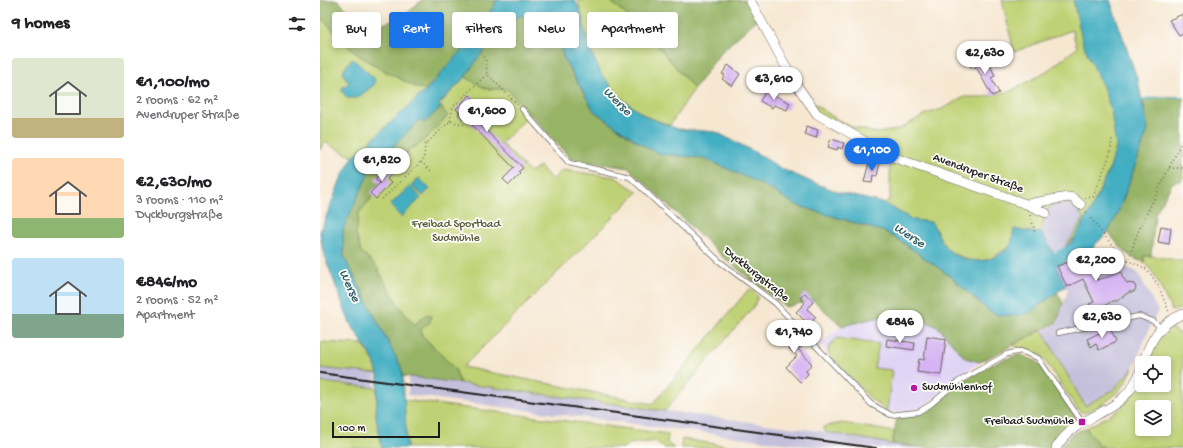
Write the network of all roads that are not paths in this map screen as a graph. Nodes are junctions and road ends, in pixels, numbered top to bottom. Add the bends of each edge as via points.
1 (750, 0) edge
2 (522, 109) road end
3 (1026, 204) junction
4 (1081, 205) road end
5 (1046, 213) dead end
6 (1183, 314) edge
7 (1161, 328) junction
8 (1058, 333) dead end
9 (1145, 356) edge
10 (1135, 385) edge
11 (1082, 422) junction
12 (1056, 448) edge

1 - 3 street, Avendruper Straße via 793,80 817,114 890,156
2 - 11 lane, Dyckburgstraße via 569,163 630,177 719,261 775,303 871,404 891,415 918,412 956,383 1007,354 1021,351 1038,358
3 - 4 street, Avendruper Straße via 1074,198
3 - 5 street
6 - 7 street
7 - 8 lane via 1153,321 1140,316
7 - 9 street
10 - 11 street via 1124,398 1107,410
11 - 12 street via 1070,431

